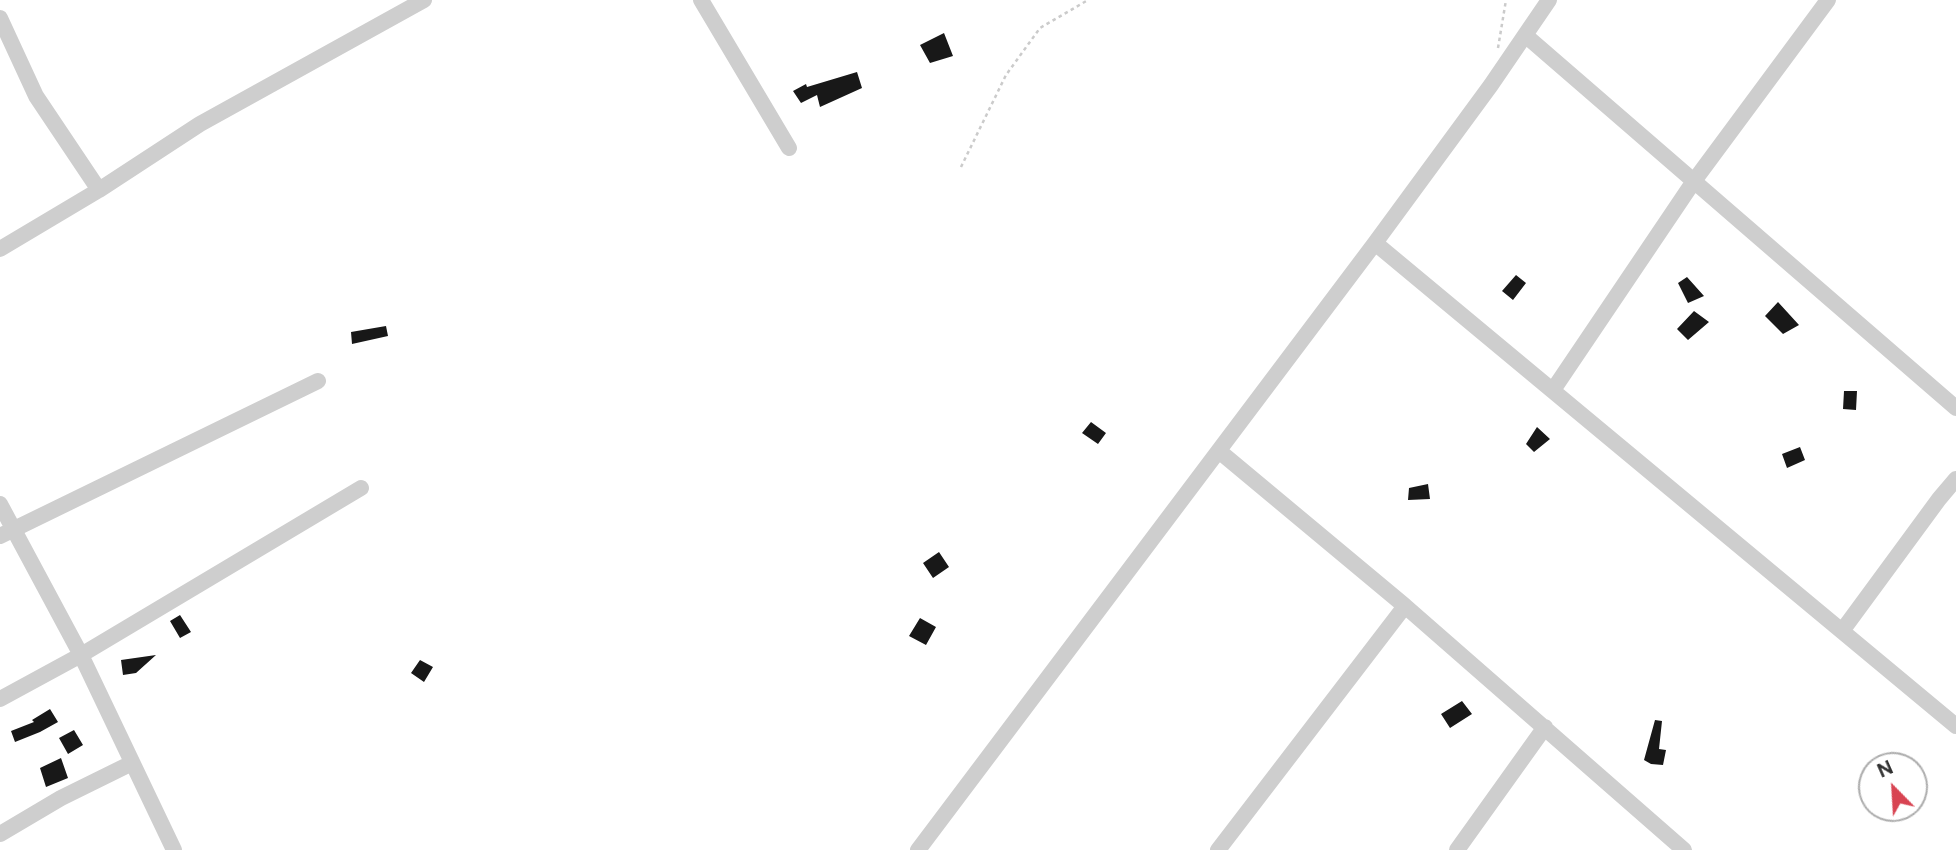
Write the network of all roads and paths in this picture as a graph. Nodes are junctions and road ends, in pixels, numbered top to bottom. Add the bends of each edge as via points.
1 (424, 0) edge
2 (701, 0) edge
3 (1088, 0) edge
4 (1506, 0) edge
5 (1549, 0) edge
6 (1828, 0) edge
7 (0, 18) edge
8 (1525, 35) junction
9 (1498, 48) dead end
10 (789, 148) dead end
11 (961, 167) dead end
12 (1694, 181) junction
13 (99, 190) junction
14 (1375, 243) junction
15 (0, 250) edge
16 (318, 382) dead end
17 (1553, 390) junction
18 (1956, 408) edge
19 (1219, 451) junction
20 (1956, 479) edge
21 (361, 488) dead end
22 (0, 505) edge
23 (7, 532) edge
24 (1405, 606) junction
25 (1842, 631) junction
26 (81, 655) junction
27 (0, 699) edge
28 (1956, 726) edge
29 (1545, 727) junction
30 (132, 763) junction
31 (0, 834) edge
32 (174, 850) edge
33 (918, 850) edge
34 (1218, 850) edge
35 (1457, 850) edge
36 (1684, 850) edge

1 - 13 street via 200,124
2 - 10 street
3 - 11 path via 1040,27 1006,75
4 - 9 path
5 - 8 street
6 - 12 street
7 - 13 street via 36,96
8 - 12 street
8 - 14 street
12 - 17 street
12 - 18 street
13 - 15 street
14 - 17 street
14 - 19 street
16 - 23 street
17 - 25 street
19 - 24 street
19 - 33 street
20 - 25 street
21 - 26 street
22 - 23 street
23 - 26 street
24 - 29 street
24 - 34 street
25 - 28 street
26 - 27 street
26 - 30 street
29 - 35 street
29 - 36 street
30 - 31 street
30 - 32 street

